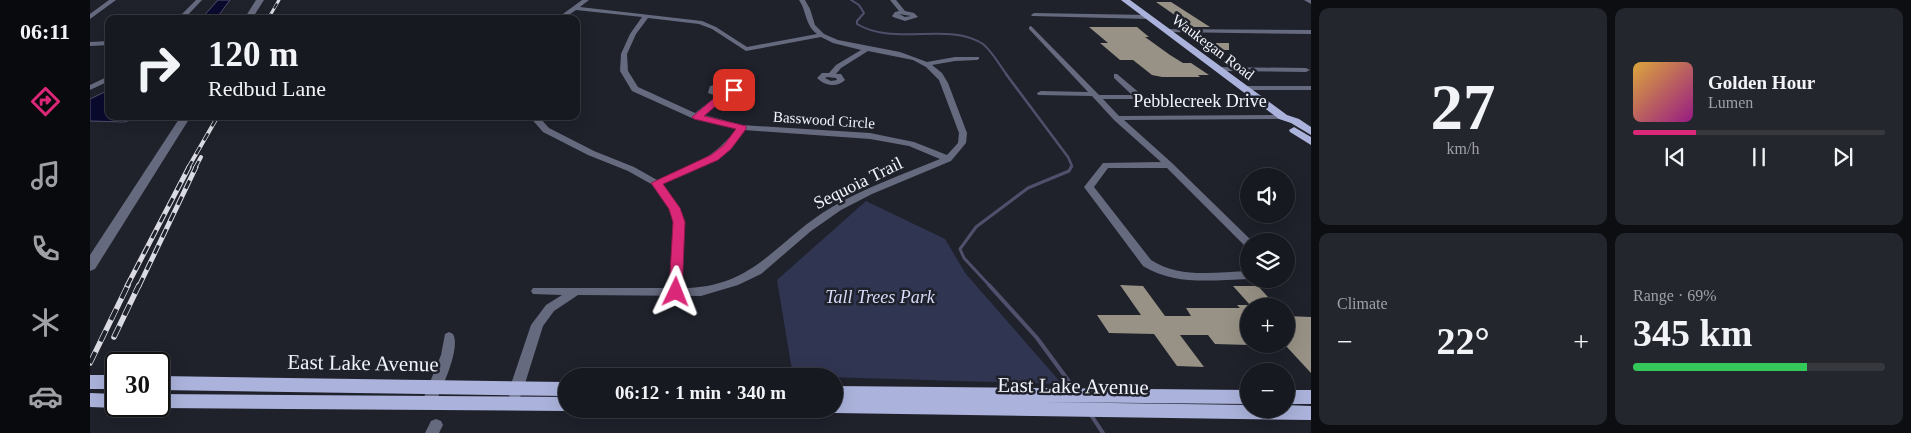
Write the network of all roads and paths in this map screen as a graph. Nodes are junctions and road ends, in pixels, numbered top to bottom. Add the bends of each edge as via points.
1 (113, 0) edge
2 (199, 0) edge
3 (260, 0) edge
4 (586, 0) edge
5 (802, 0) edge
6 (893, 0) edge
7 (1125, 0) edge
8 (1307, 0) edge
9 (1311, 2) edge
10 (574, 8) junction
11 (903, 12) dead end
12 (91, 15) edge
13 (184, 15) edge
14 (251, 15) edge
15 (564, 15) edge
16 (646, 16) junction
17 (1034, 16) dead end
18 (1148, 17) junction
19 (1031, 28) dead end
20 (1166, 31) junction
21 (1311, 32) edge
22 (822, 35) junction
23 (105, 43) edge
24 (90, 44) edge
25 (865, 50) junction
26 (977, 58) dead end
27 (925, 64) junction
28 (1218, 69) junction
29 (1306, 70) dead end
30 (832, 75) dead end
31 (1118, 76) dead end
32 (105, 80) edge
33 (90, 88) edge
34 (1243, 88) junction
35 (1311, 88) edge
36 (1041, 93) dead end
37 (722, 96) dead end
38 (1096, 96) junction
39 (697, 117) junction
40 (1283, 117) junction
41 (1118, 118) junction
42 (183, 120) edge
43 (537, 120) edge
44 (742, 128) junction
45 (1311, 132) edge
46 (1311, 142) edge
47 (948, 159) junction
48 (1169, 165) junction
49 (656, 183) junction
50 (1240, 235) edge
51 (90, 266) edge
52 (1240, 275) edge
53 (537, 291) dead end
54 (576, 291) junction
55 (676, 292) junction
56 (449, 337) dead end
57 (90, 382) edge
58 (105, 382) edge
59 (170, 383) edge
60 (558, 390) edge
61 (843, 392) edge
62 (432, 394) junction
63 (515, 396) junction
64 (1240, 396) edge
65 (1295, 397) edge
66 (1311, 397) edge
67 (90, 400) edge
68 (105, 400) edge
69 (170, 401) edge
70 (1066, 402) junction
71 (1098, 402) junction
72 (558, 403) edge
73 (843, 406) edge
74 (1311, 413) edge

1 - 12 street
2 - 13 street
3 - 14 street
4 - 10 street
5 - 22 street via 806,4 810,24
6 - 11 street
7 - 18 main road, Waukegan Road
8 - 9 street
10 - 15 street
10 - 16 street
16 - 22 street via 700,22 746,49
16 - 39 street, Basswood Circle via 624,54 624,71 636,89
17 - 18 street
18 - 20 main road, Waukegan Road
19 - 38 street, Pebblecreek Drive
20 - 21 street
20 - 28 main road, Waukegan Road
22 - 25 street, Sequoia Trail
23 - 24 street
25 - 27 street, Sequoia Trail via 903,56
25 - 30 street via 841,64
26 - 27 street
27 - 47 street, Sequoia Trail via 941,78 965,133 959,149
28 - 29 street
28 - 34 main road, Waukegan Road
31 - 38 street via 1139,97
32 - 33 street
34 - 35 street
34 - 40 main road, Waukegan Road
36 - 38 street
37 - 39 street
38 - 41 street, Pebblecreek Drive
39 - 44 street, Basswood Circle
40 - 41 street, Pebblecreek Drive
40 - 45 main road, Waukegan Road via 1296,121
40 - 46 main road, Waukegan Road via 1285,124
41 - 48 street, Pebblecreek Drive
42 - 51 street
43 - 49 street via 546,130 631,168
44 - 47 street, Basswood Circle via 870,136 911,144
44 - 49 street via 728,147 714,157
47 - 55 street, Sequoia Trail via 824,216 764,267 744,279 701,292
48 - 50 street, Pebblecreek Drive
48 - 52 street via 1106,165 1089,187 1154,269 1177,275
49 - 55 street via 675,208 679,222
53 - 54 street, Sequoia Trail
54 - 55 street, Sequoia Trail
54 - 63 street via 550,308 537,326
56 - 62 street via 447,355
57 - 58 main road
59 - 62 main road, East Lake Avenue
60 - 63 main road, East Lake Avenue
61 - 70 main road, East Lake Avenue
62 - 63 main road, East Lake Avenue
62 - 69 main road, East Lake Avenue
63 - 72 main road, East Lake Avenue
64 - 71 main road, East Lake Avenue
65 - 66 main road
67 - 68 main road
70 - 71 main road, East Lake Avenue
70 - 73 main road, East Lake Avenue
71 - 74 main road, East Lake Avenue

